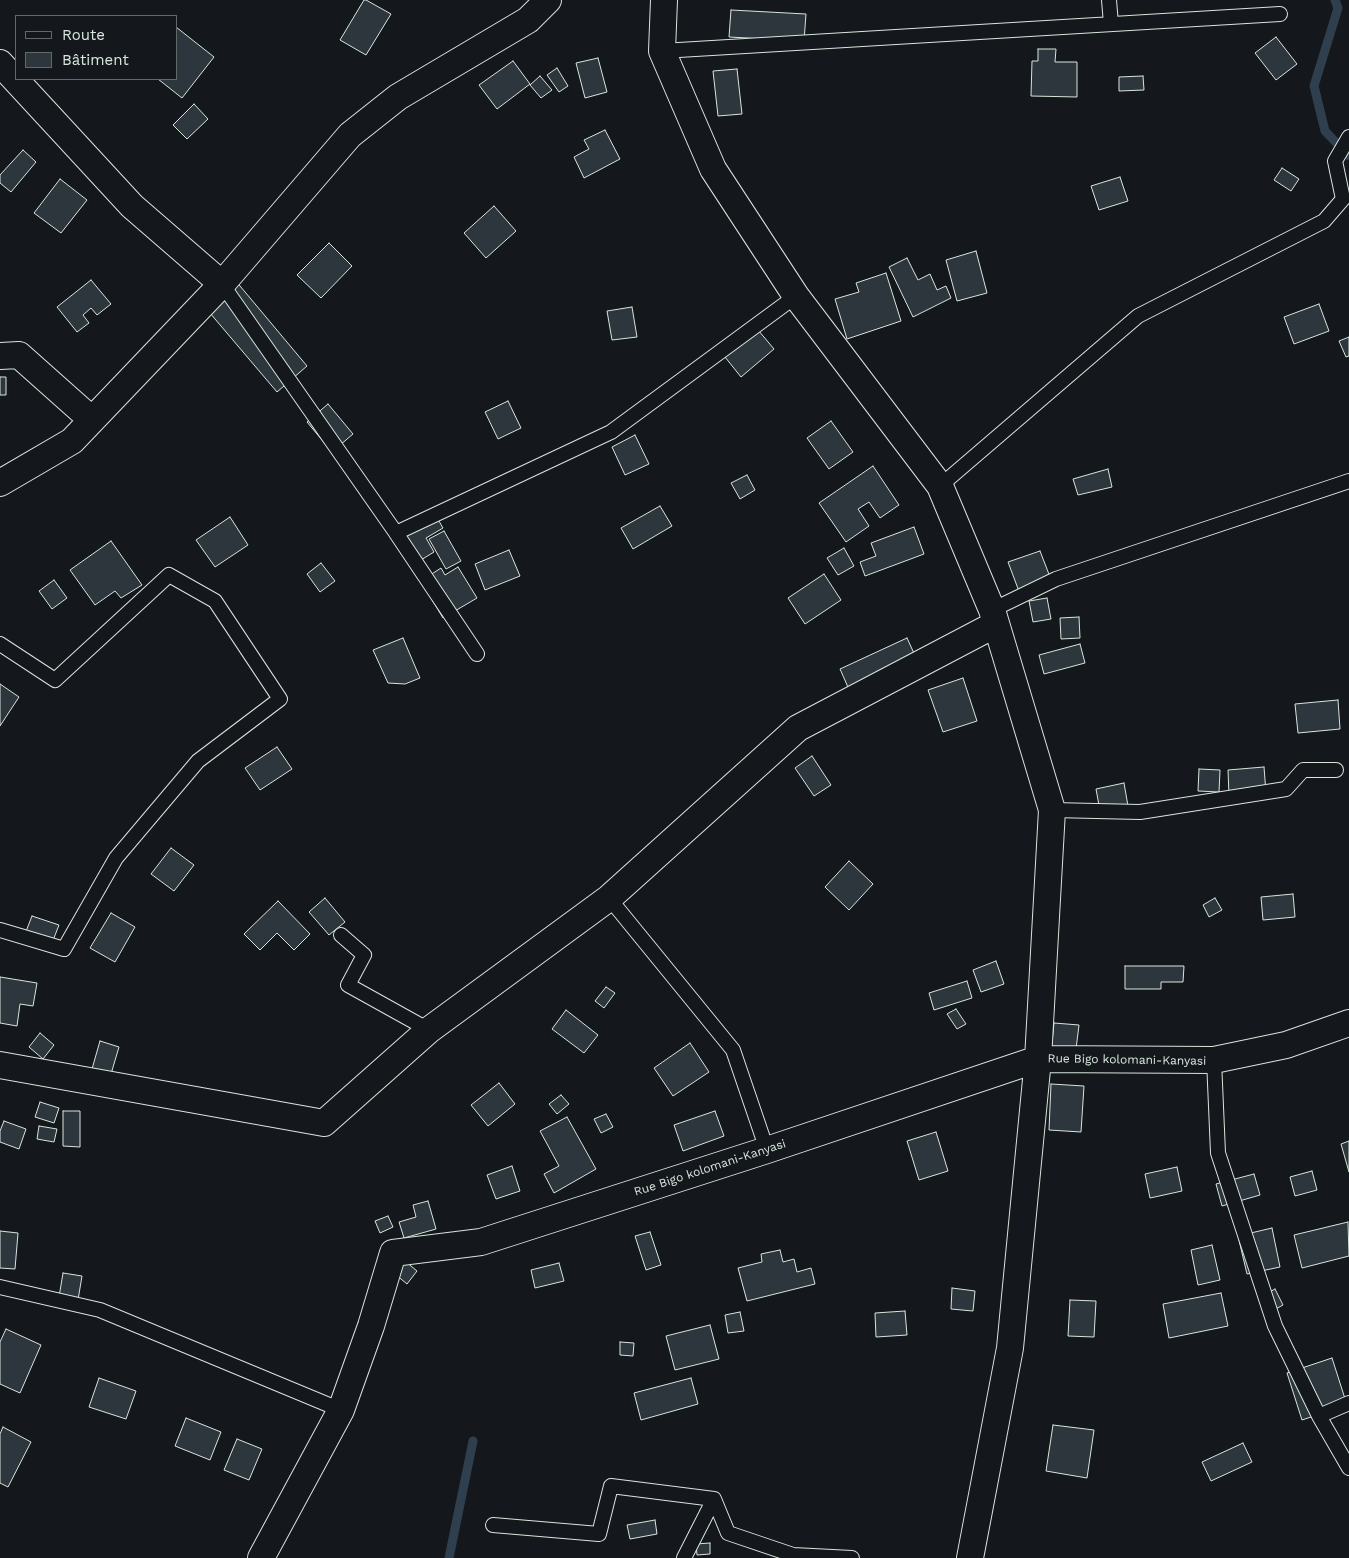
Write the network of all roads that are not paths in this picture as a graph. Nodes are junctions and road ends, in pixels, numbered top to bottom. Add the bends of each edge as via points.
1 (548, 0) edge
2 (664, 0) edge
3 (1109, 0) edge
4 (1280, 14) dead end
5 (1111, 24) junction
6 (662, 51) junction
7 (1, 67) edge
8 (1349, 137) edge
9 (222, 284) junction
10 (796, 296) junction
11 (0, 356) edge
12 (92, 420) junction
13 (1349, 482) edge
14 (0, 483) edge
15 (940, 486) junction
16 (396, 533) junction
17 (994, 617) junction
18 (0, 644) edge
19 (477, 654) dead end
20 (1336, 770) dead end
21 (1052, 810) junction
22 (609, 898) junction
23 (0, 930) edge
24 (342, 935) dead end
25 (1349, 1023) edge
26 (429, 1030) junction
27 (1038, 1059) junction
28 (1214, 1060) junction
29 (0, 1065) edge
30 (767, 1150) junction
31 (0, 1287) edge
32 (1349, 1403) edge
33 (341, 1410) junction
34 (1319, 1416) junction
35 (1349, 1468) edge
36 (714, 1499) junction
37 (493, 1525) dead end
38 (261, 1558) edge
39 (684, 1558) edge
40 (852, 1558) edge
41 (970, 1558) edge

1 - 9 street via 528,20 398,97 350,135
2 - 6 street
3 - 5 lane
4 - 5 lane
5 - 6 lane
6 - 10 street via 713,169
7 - 9 street via 132,206
8 - 15 lane via 1335,161 1342,199 1324,221 1138,316
9 - 12 street
9 - 16 lane
10 - 15 street
10 - 16 lane via 611,432
11 - 12 street via 19,355
12 - 14 street via 72,441
13 - 17 lane via 1056,579
15 - 17 street
16 - 19 lane
17 - 21 street
17 - 22 street via 798,728
18 - 23 lane via 55,680 169,575 215,601 280,699 198,762 116,858 64,949
20 - 21 lane via 1303,770 1286,789 1140,812
21 - 27 street
22 - 26 street
22 - 30 lane via 733,1050
24 - 26 lane via 364,955 348,985
25 - 28 street, Rue Bigo kolomani-Kanyasi via 1286,1045
26 - 29 street via 324,1123
27 - 28 street, Rue Bigo kolomani-Kanyasi
27 - 30 street, Rue Bigo kolomani-Kanyasi
27 - 41 street via 1010,1348
28 - 34 lane via 1218,1154 1275,1326
30 - 33 street, Rue Bigo kolomani-Kanyasi via 481,1242 393,1254
31 - 33 lane via 100,1310
32 - 34 lane
33 - 38 street, Rue Bigo kolomani-Kanyasi
34 - 35 lane
36 - 37 lane via 611,1486 599,1534
36 - 39 lane
36 - 40 lane via 728,1533 793,1554

